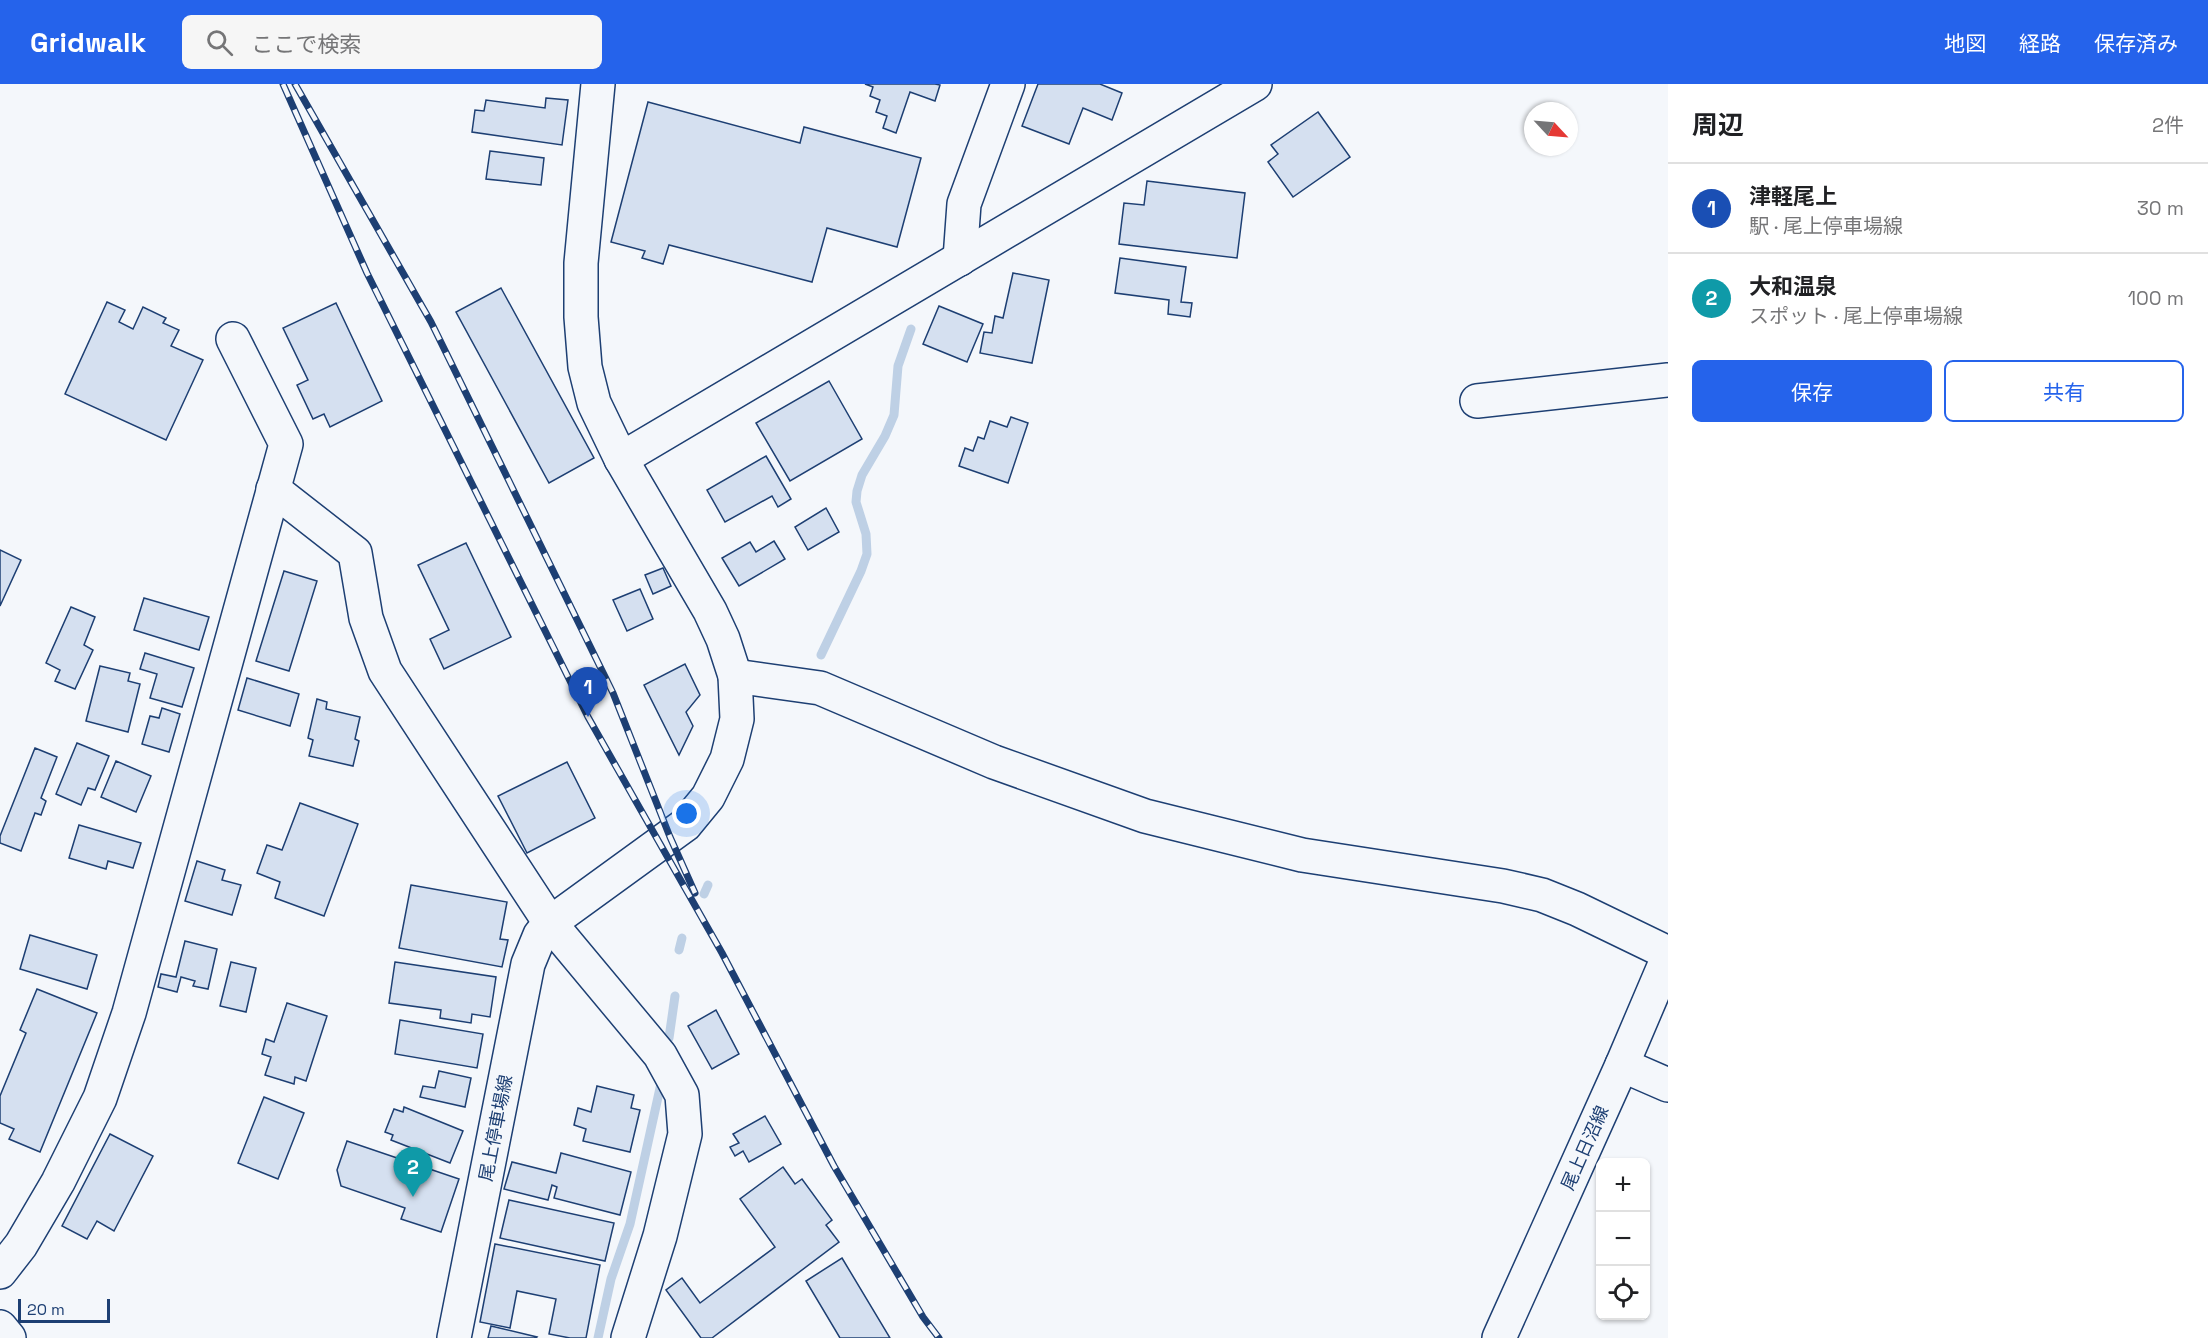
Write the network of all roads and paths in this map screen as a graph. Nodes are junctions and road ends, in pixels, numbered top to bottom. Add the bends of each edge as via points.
1 (598, 84) edge
2 (1008, 84) edge
3 (1255, 84) edge
4 (960, 259) junction
5 (233, 339) dead end
6 (1668, 380) edge
7 (1477, 401) dead end
8 (621, 459) junction
9 (273, 489) junction
10 (735, 676) junction
11 (550, 922) junction
12 (1668, 955) edge
13 (1622, 1065) junction
14 (1668, 1085) edge
15 (0, 1272) edge
16 (0, 1327) edge
17 (9, 1338) edge
18 (454, 1338) edge
19 (628, 1338) edge
20 (1499, 1338) edge

1 - 8 street via 581,263 581,318 585,367 594,404
2 - 4 street via 964,204
3 - 4 street
4 - 8 street
5 - 9 street via 286,444
6 - 7 street
8 - 10 street via 710,611
9 - 11 street via 355,554 366,618 385,670
9 - 15 street via 129,1012 100,1098 58,1182 21,1245
10 - 11 street via 737,719 727,759 708,797 678,831
10 - 12 street via 820,688 994,762 1145,816 1302,855 1542,895
11 - 18 street, 尾上停車場線 via 528,964
11 - 19 street via 660,1055 682,1095 685,1134 660,1236
12 - 13 street, 尾上日沼線
13 - 14 street
13 - 20 street, 尾上日沼線
16 - 17 street

